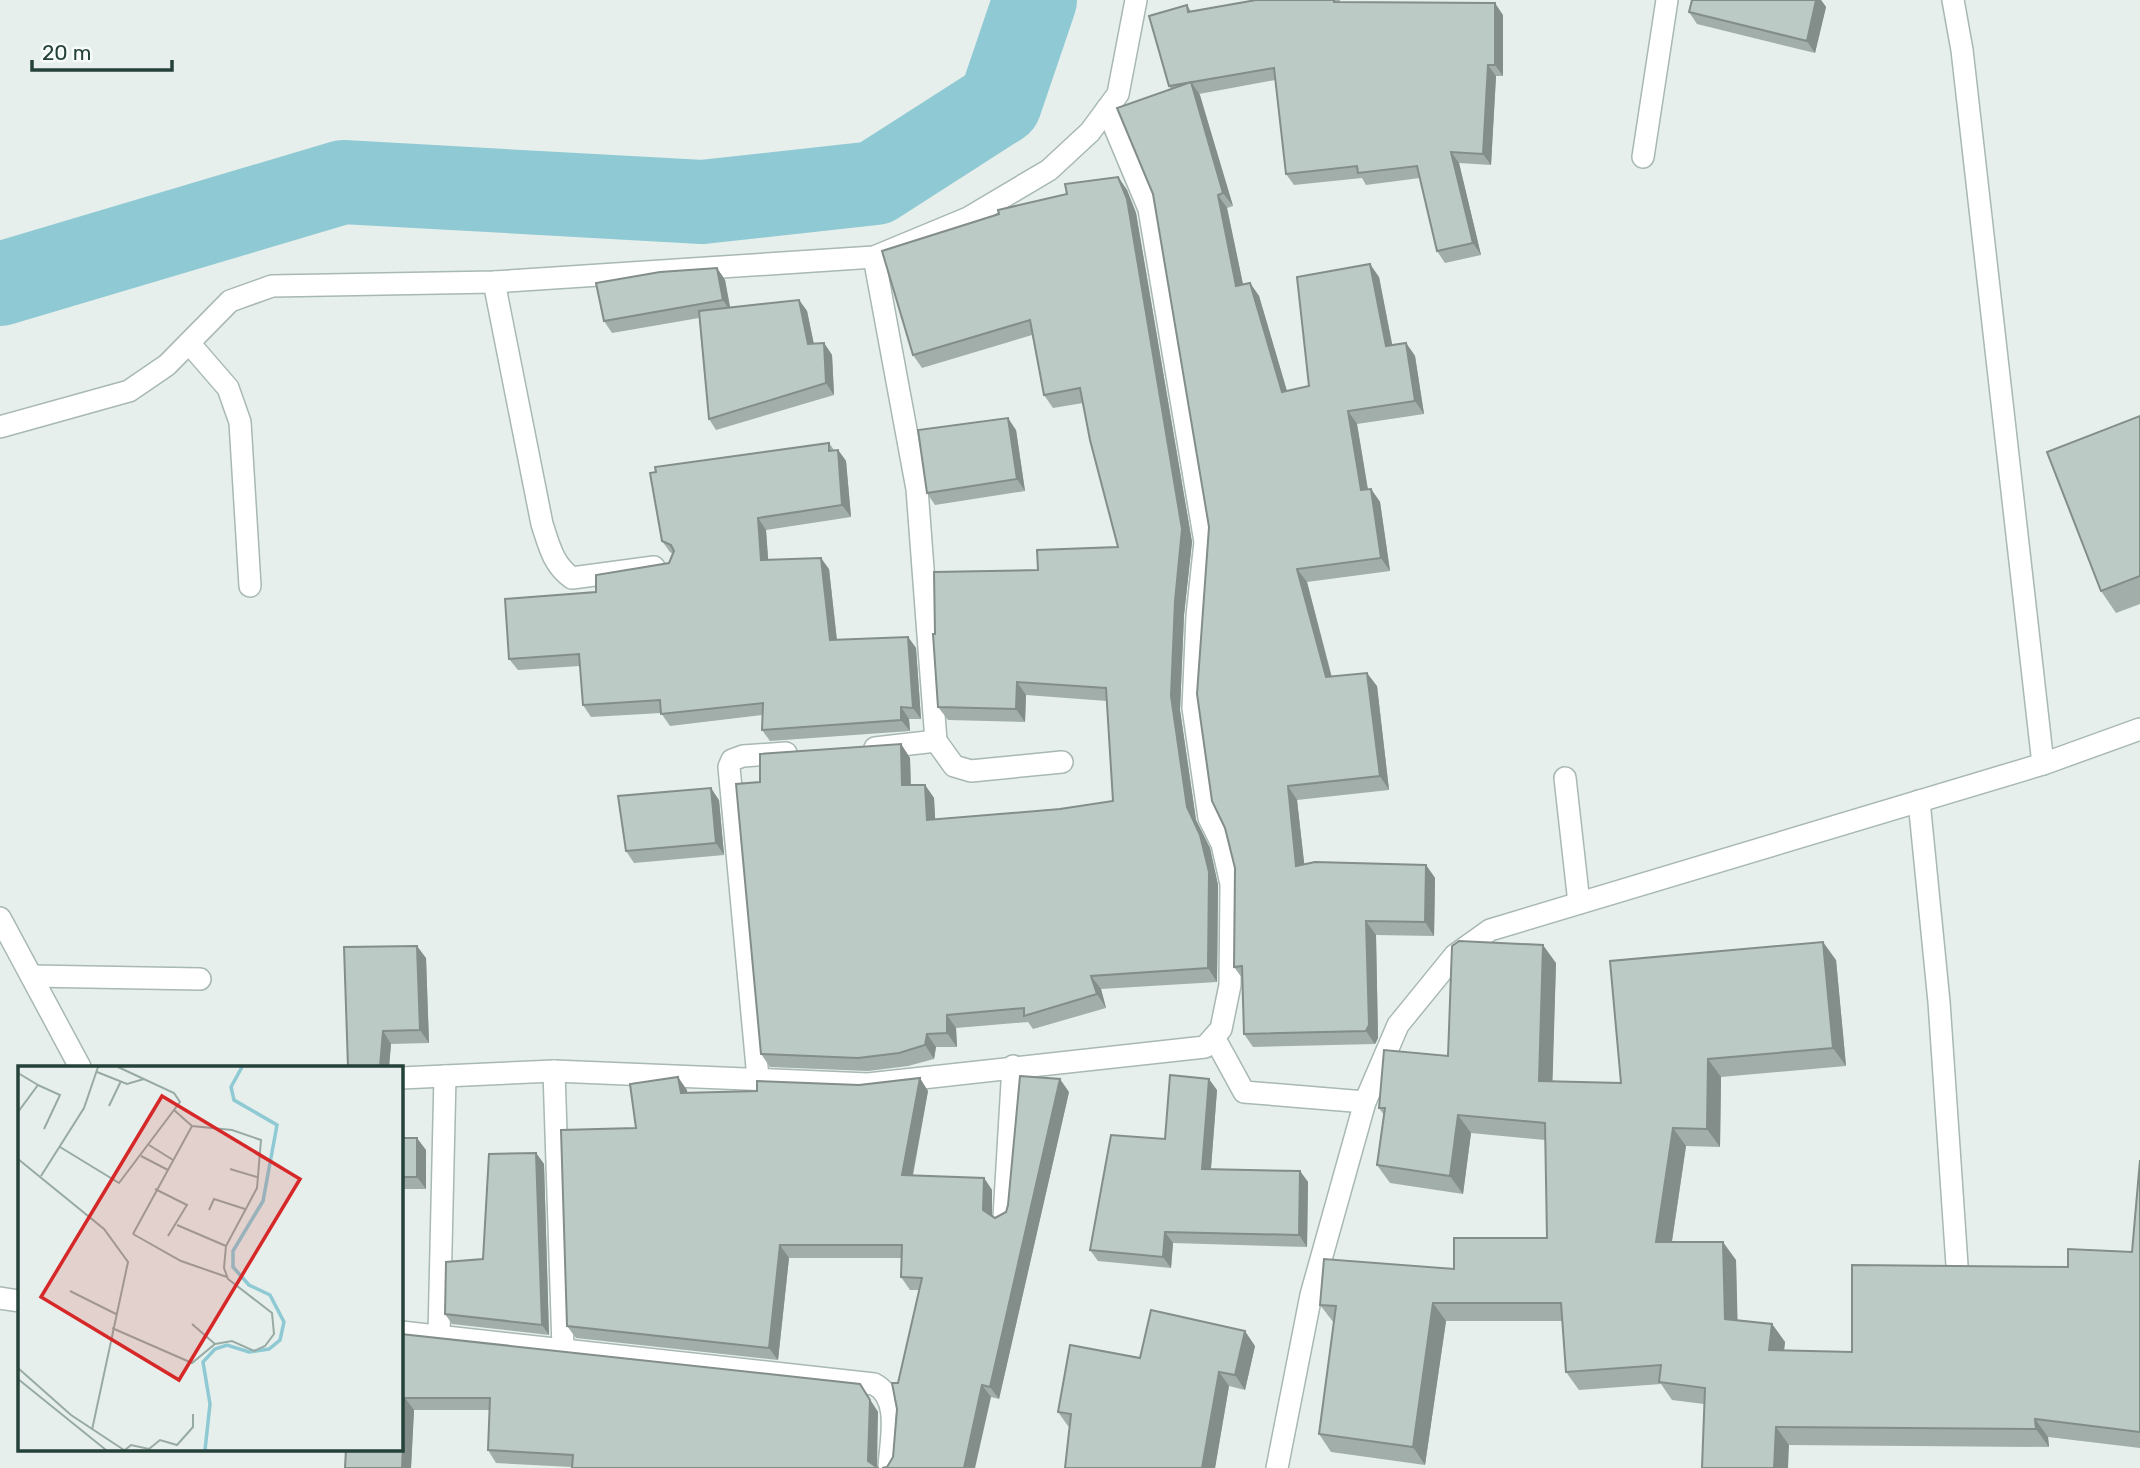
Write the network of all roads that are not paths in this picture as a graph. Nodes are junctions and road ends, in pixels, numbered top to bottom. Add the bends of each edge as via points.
1 (1136, 0) edge
2 (1668, 0) edge
3 (1953, 0) edge
4 (1107, 109) junction
5 (1643, 157) dead end
6 (874, 257) junction
7 (494, 282) junction
8 (189, 342) junction
9 (0, 426) edge
10 (669, 565) edge
11 (250, 586) dead end
12 (2140, 729) edge
13 (936, 741) junction
14 (850, 750) edge
15 (810, 752) edge
16 (1062, 762) dead end
17 (2043, 764) junction
18 (1565, 778) dead end
19 (1919, 801) junction
20 (1579, 903) junction
21 (0, 918) edge
22 (32, 975) junction
23 (200, 979) dead end
24 (1216, 1039) junction
25 (79, 1066) edge
26 (1013, 1066) junction
27 (554, 1072) junction
28 (445, 1076) junction
29 (402, 1078) edge
30 (758, 1078) junction
31 (1365, 1102) junction
32 (1004, 1217) edge
33 (1957, 1265) edge
34 (0, 1298) edge
35 (18, 1301) edge
36 (402, 1332) edge
37 (439, 1335) junction
38 (564, 1348) junction
39 (889, 1468) edge
40 (1277, 1468) edge

1 - 4 street via 1118,94
2 - 5 street
3 - 17 street
4 - 6 street via 1090,132 1049,170 968,218
4 - 24 street via 1149,209 1205,542 1193,708 1209,818 1222,844 1231,884 1230,985
6 - 7 street
6 - 13 street via 917,489
7 - 8 street via 272,286 230,301
7 - 10 street via 542,524 562,570 572,578
8 - 9 street via 167,365 129,391
8 - 11 street via 228,388 240,422
12 - 17 street
13 - 14 street
13 - 16 street via 954,766 971,771
15 - 30 street via 743,756 732,760 729,767
17 - 19 street
18 - 20 street
19 - 20 street
19 - 33 street via 1939,1002
20 - 31 street via 1490,930 1455,955 1398,1025
21 - 22 street
22 - 23 street
22 - 25 street
24 - 26 street via 1205,1047
24 - 31 street via 1244,1092
26 - 30 street via 868,1084
26 - 32 street
27 - 28 street
27 - 30 street
27 - 38 street
28 - 29 street
28 - 37 street
31 - 40 street via 1311,1295
34 - 35 street
36 - 37 street
37 - 38 street
38 - 39 street via 874,1384 883,1389 892,1406

